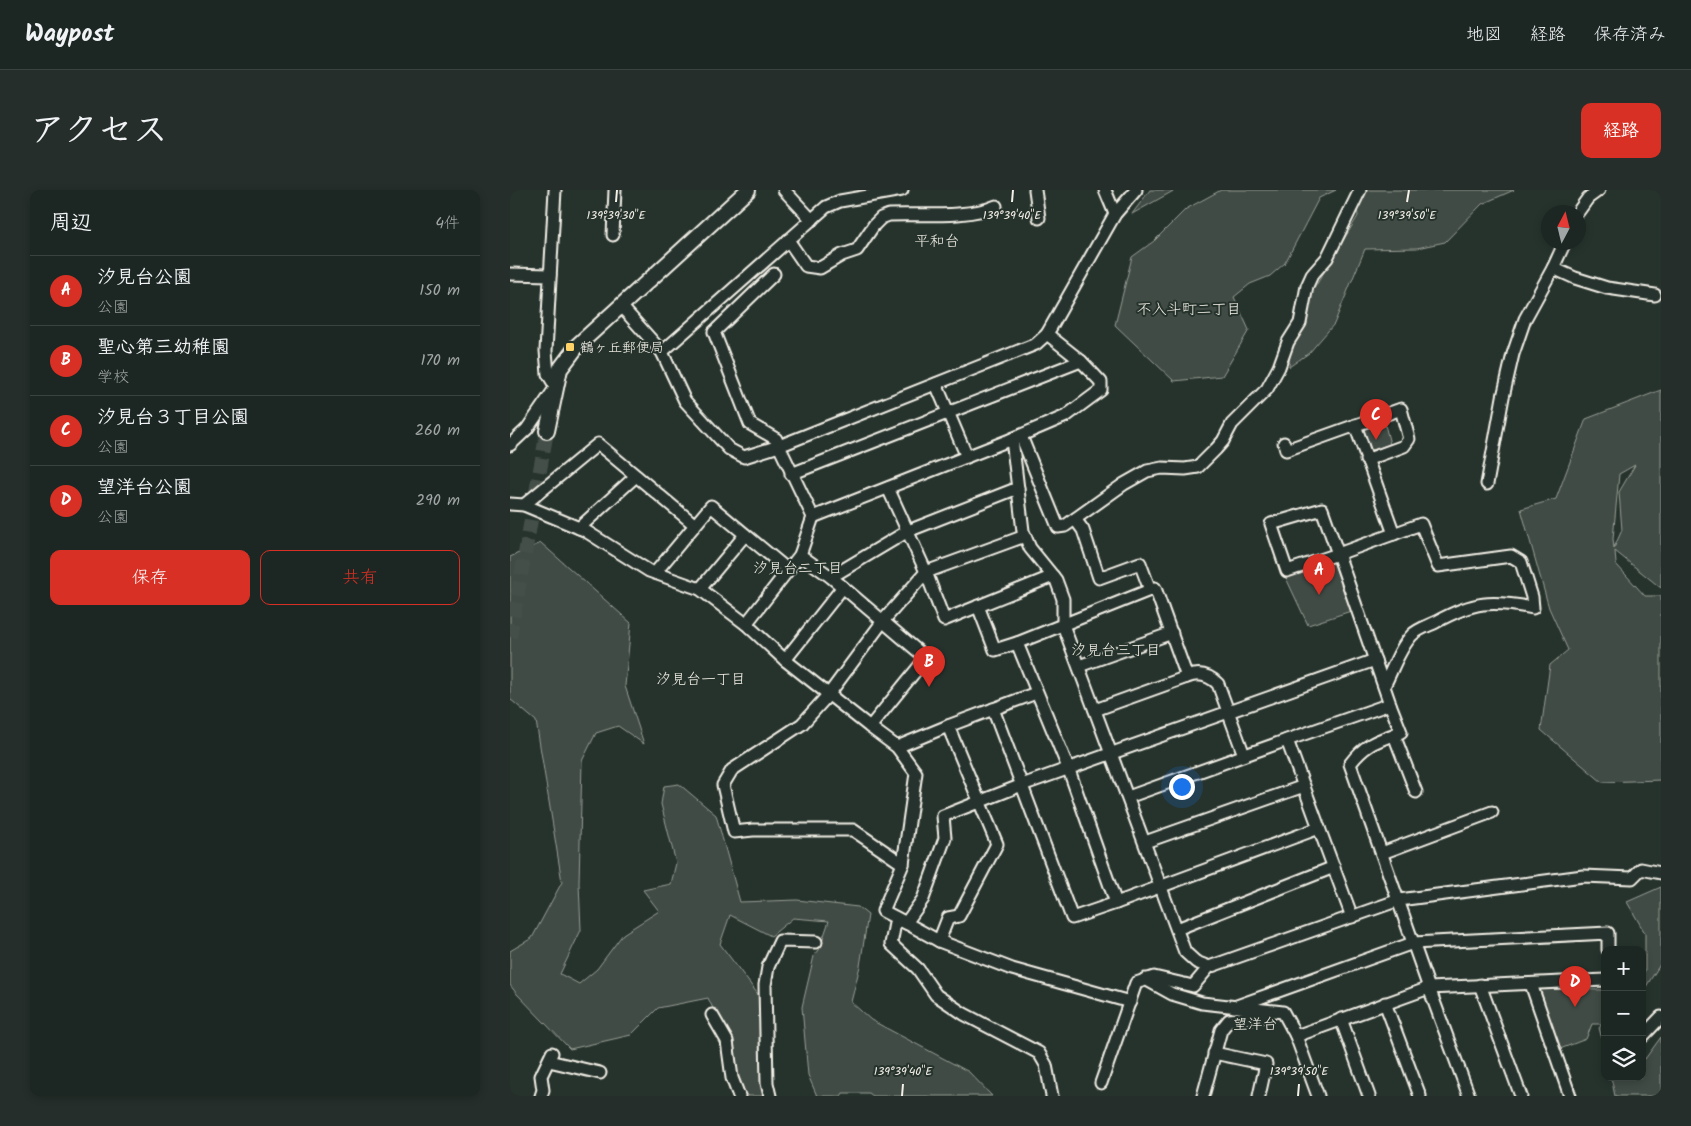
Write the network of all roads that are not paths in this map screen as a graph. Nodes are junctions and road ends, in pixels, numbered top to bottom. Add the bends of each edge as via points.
1 (555, 190) edge
2 (615, 190) edge
3 (748, 190) edge
4 (784, 190) edge
5 (902, 190) edge
6 (1036, 190) edge
7 (1104, 190) edge
8 (1136, 190) edge
9 (1360, 190) edge
10 (1599, 190) edge
11 (1583, 205) edge
12 (996, 206) dead end
13 (1115, 214) junction
14 (1039, 218) dead end
15 (812, 220) junction
16 (613, 235) dead end
17 (788, 240) junction
18 (1562, 250) edge
19 (1554, 268) junction
20 (510, 274) edge
21 (774, 274) dead end
22 (550, 275) junction
23 (1655, 295) dead end
24 (621, 306) junction
25 (1047, 334) junction
26 (662, 352) junction
27 (1081, 361) junction
28 (936, 384) junction
29 (556, 387) junction
30 (948, 412) junction
31 (1355, 426) junction
32 (547, 431) tunnel mouth
33 (1017, 438) junction
34 (1284, 443) dead end
35 (510, 445) edge
36 (779, 446) junction
37 (966, 457) junction
38 (1366, 460) junction
39 (791, 474) junction
40 (636, 476) junction
41 (1487, 484) dead end
42 (888, 488) junction
43 (1018, 488) junction
44 (510, 504) edge
45 (524, 505) junction
46 (813, 517) junction
47 (1075, 519) junction
48 (695, 525) junction
49 (579, 528) junction
50 (908, 531) junction
51 (1394, 534) junction
52 (745, 535) junction
53 (1025, 536) junction
54 (1338, 554) junction
55 (800, 555) junction
56 (788, 570) junction
57 (926, 572) junction
58 (655, 573) junction
59 (1053, 576) junction
60 (831, 577) junction
61 (843, 588) junction
62 (700, 589) junction
63 (1150, 590) junction
64 (978, 606) junction
65 (883, 621) junction
66 (746, 624) junction
67 (1063, 625) junction
68 (1172, 633) junction
69 (1017, 643) junction
70 (785, 660) junction
71 (1375, 660) junction
72 (1079, 666) junction
73 (1187, 677) junction
74 (1384, 686) junction
75 (1036, 693) junction
76 (829, 694) junction
77 (1390, 704) junction
78 (993, 709) junction
79 (1095, 710) junction
80 (1229, 712) junction
81 (948, 726) junction
82 (870, 727) junction
83 (1394, 735) junction
84 (1287, 740) junction
85 (897, 748) junction
86 (1112, 754) junction
87 (1244, 755) junction
88 (1068, 770) junction
89 (1022, 785) junction
90 (1304, 786) junction
91 (1416, 792) dead end
92 (1128, 797) junction
93 (979, 803) junction
94 (1492, 812) dead end
95 (1319, 828) junction
96 (1145, 842) junction
97 (1382, 853) junction
98 (903, 864) junction
99 (1334, 867) junction
100 (1661, 873) edge
101 (1161, 886) junction
102 (1399, 900) junction
103 (1116, 903) junction
104 (1352, 917) junction
105 (901, 921) junction
106 (1177, 929) junction
107 (939, 941) junction
108 (816, 942) dead end
109 (1413, 943) junction
110 (1608, 946) edge
111 (1209, 967) junction
112 (1145, 979) junction
113 (1601, 980) edge
114 (1531, 984) junction
115 (1480, 985) junction
116 (1429, 988) junction
117 (1130, 1002) junction
118 (1384, 1003) junction
119 (1234, 1007) junction
120 (1278, 1011) junction
121 (712, 1015) dead end
122 (1661, 1017) edge
123 (1341, 1020) junction
124 (1296, 1036) junction
125 (1643, 1036) edge
126 (1214, 1053) junction
127 (600, 1073) dead end
128 (1101, 1083) dead end
129 (542, 1096) edge
130 (739, 1096) edge
131 (770, 1096) edge
132 (1052, 1096) edge
133 (1203, 1096) edge
134 (1259, 1096) edge
135 (1318, 1096) edge
136 (1369, 1096) edge
137 (1420, 1096) edge
138 (1469, 1096) edge
139 (1521, 1096) edge
140 (1570, 1096) edge

1 - 22 street
2 - 16 street
3 - 24 street
4 - 15 street
5 - 15 street via 840,201
6 - 14 street
7 - 13 street
8 - 13 street
9 - 47 street via 1327,258 1312,275 1300,323 1267,389 1232,424 1216,449 1198,467 1147,471
10 - 11 street
12 - 17 street via 986,211 965,213 889,215 874,225 857,250 820,268 806,266
13 - 25 street
15 - 17 street
17 - 26 street
18 - 19 street
19 - 23 street via 1607,288
19 - 41 street via 1524,319 1513,354
20 - 22 street
21 - 36 street via 714,332 750,424 776,439
22 - 29 street via 546,351 548,374
24 - 26 street
24 - 29 street via 578,346 560,369
25 - 27 street
25 - 28 street via 1036,344
26 - 36 street via 686,401 729,449 744,457
27 - 30 street
27 - 33 street via 1101,382 1101,390 1066,416
28 - 30 street
28 - 36 street
29 - 32 street
29 - 35 street via 527,429
30 - 37 street
30 - 39 street
31 - 34 street via 1286,450
31 - 38 street
31 - 38 street via 1401,409 1409,439 1404,446
33 - 37 street
33 - 43 street
33 - 47 street via 1058,527
36 - 39 street
37 - 42 street
38 - 51 street
39 - 46 street
40 - 45 street via 598,444
40 - 48 street
40 - 49 street
42 - 46 street
42 - 50 street
43 - 50 street
43 - 53 street
44 - 45 street
45 - 49 street
46 - 55 street
47 - 63 street via 1083,530 1099,578 1140,563
48 - 52 street via 711,506
48 - 58 street
49 - 58 street
50 - 57 street
50 - 60 street
51 - 54 street
51 - 74 street via 1421,524 1438,566 1511,556 1520,562 1533,608 1504,603 1473,604 1452,612 1413,634 1400,652
52 - 56 street
52 - 62 street
53 - 57 street
53 - 59 street via 1030,548
54 - 54 street via 1322,509 1271,524 1287,571
54 - 71 street
55 - 56 street
55 - 60 street
56 - 66 street
57 - 64 street via 944,620
57 - 65 street
58 - 62 street
59 - 64 street
59 - 67 street via 1063,599
60 - 61 street
61 - 65 street
61 - 70 street
62 - 66 street
63 - 67 street
63 - 68 street via 1155,588
64 - 69 street via 995,650
65 - 76 street
65 - 82 street via 926,658
66 - 70 street
67 - 69 street
67 - 72 street
68 - 72 street
68 - 73 street
69 - 75 street
70 - 76 street
71 - 74 street
71 - 80 street
72 - 79 street
73 - 79 street
73 - 80 street via 1194,674 1213,678
74 - 77 street
75 - 78 street
75 - 88 street
76 - 82 street
76 - 98 street via 802,724 732,770 723,785 734,832 853,830
77 - 83 street via 1401,732
77 - 84 street
78 - 81 street
78 - 89 street
79 - 86 street
80 - 86 street
80 - 87 street
81 - 85 street
81 - 93 street
82 - 85 street
83 - 91 street
83 - 97 street via 1370,744 1350,764
84 - 87 street
84 - 90 street
85 - 98 street via 916,773
86 - 88 street
86 - 92 street
87 - 92 street
88 - 89 street
88 - 103 street
89 - 93 street
89 - 103 street via 1072,918
90 - 95 street
90 - 96 street
92 - 96 street
93 - 105 street via 943,816 945,838 924,899
93 - 107 street via 997,844 959,916 948,918
94 - 97 street
95 - 99 street
95 - 101 street
96 - 101 street
97 - 102 street
98 - 105 street via 883,911
99 - 104 street
99 - 106 street
100 - 102 street via 1641,869 1632,878 1583,876
101 - 103 street
101 - 106 street
102 - 104 street
102 - 109 street
104 - 111 street
105 - 107 street
105 - 132 street via 891,944 918,970 936,995 964,1014 1039,1053 1046,1065
106 - 111 street via 1186,952 1196,962
107 - 117 street via 1012,968
108 - 131 street via 780,941 768,967 765,985
109 - 110 street via 1608,933
109 - 116 street
109 - 119 street
111 - 112 street via 1193,986 1154,977
112 - 117 street via 1136,983
112 - 119 street via 1172,994 1202,1003
113 - 114 street
114 - 115 street
114 - 140 street
115 - 116 street
115 - 139 street
116 - 118 street
116 - 138 street
117 - 128 street
118 - 123 street
118 - 137 street
119 - 120 street
120 - 124 street via 1283,1012
120 - 126 street via 1271,1016 1229,1020 1221,1030
121 - 130 street via 726,1041 732,1078
122 - 125 street
123 - 124 street
123 - 136 street
124 - 135 street
126 - 133 street
126 - 134 street via 1266,1064
127 - 129 street via 550,1057 541,1076

